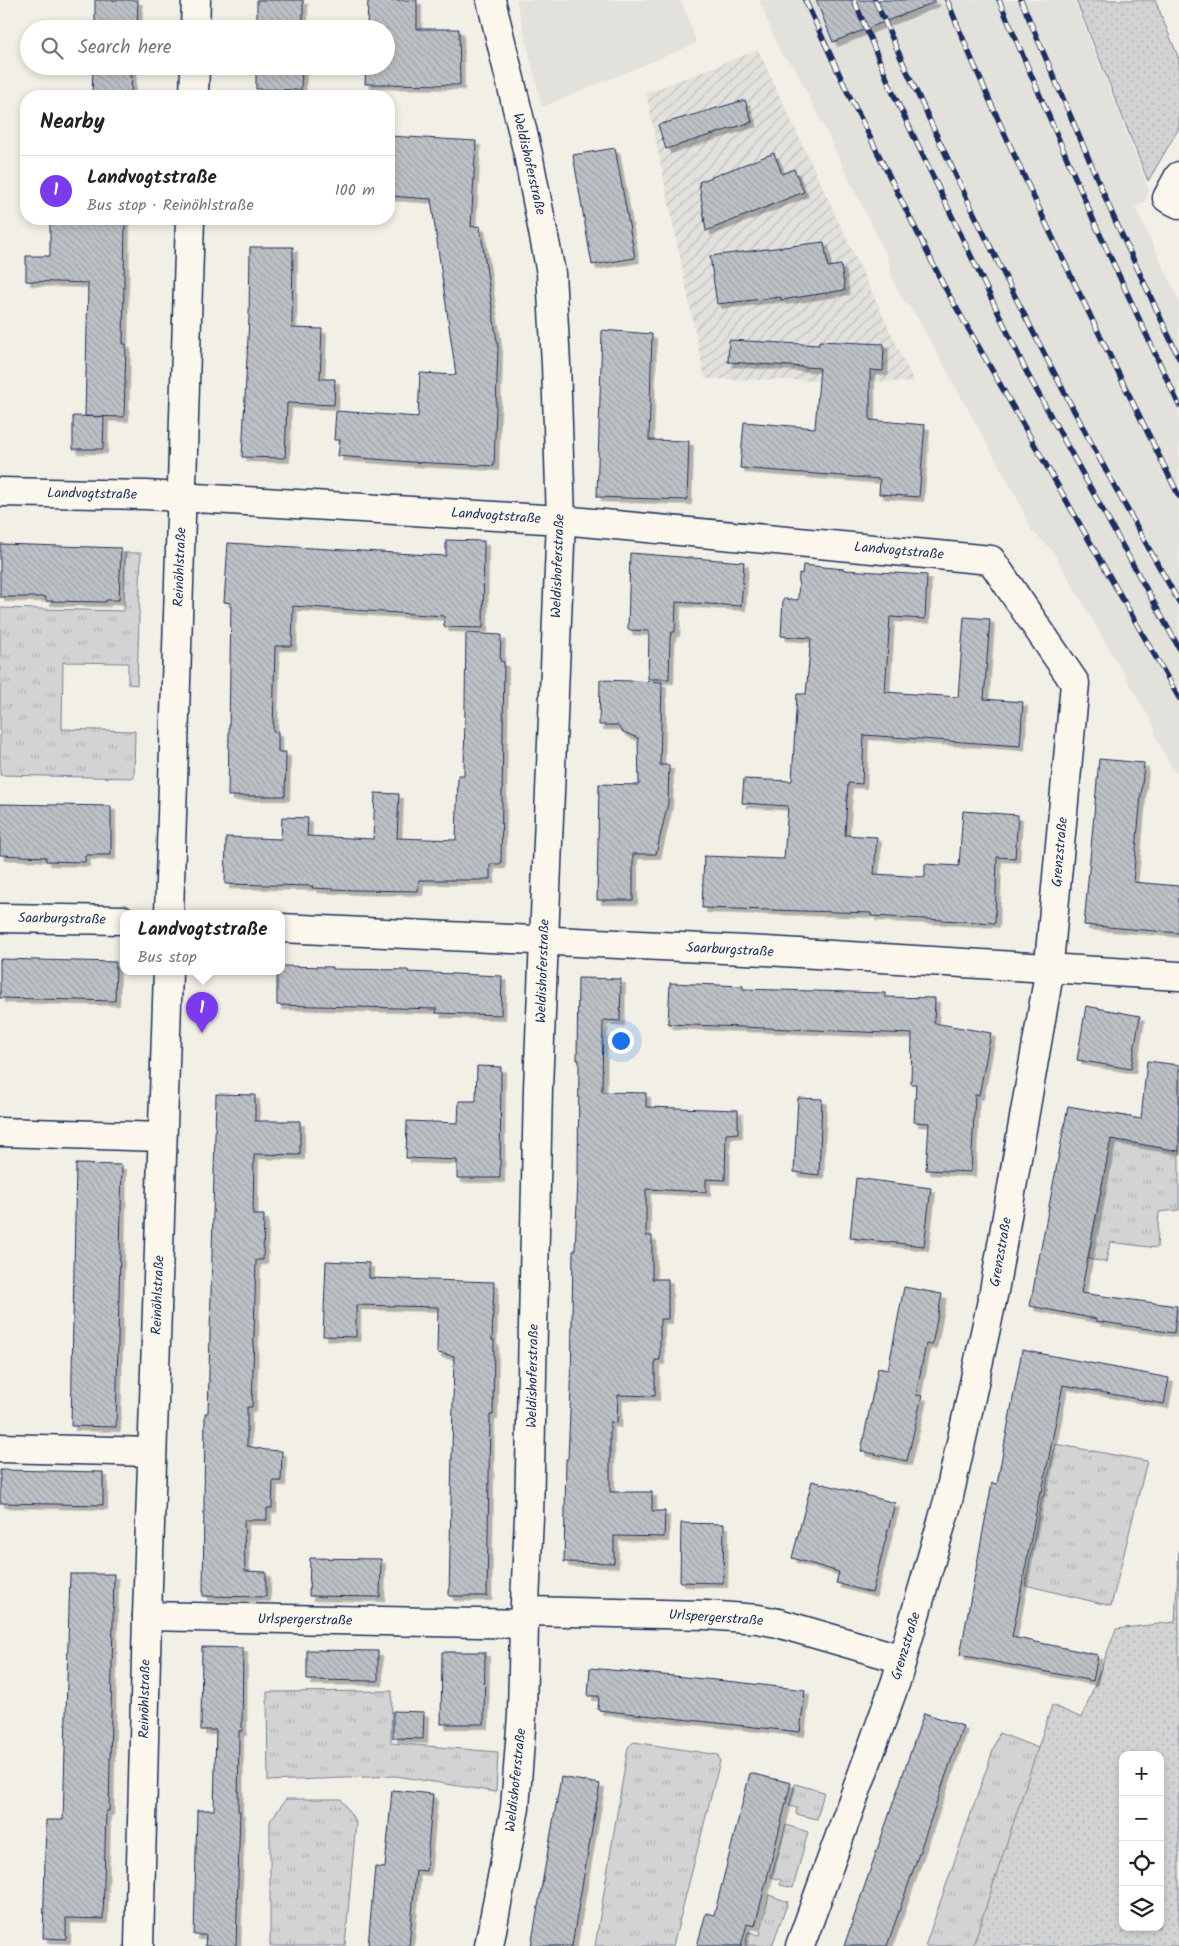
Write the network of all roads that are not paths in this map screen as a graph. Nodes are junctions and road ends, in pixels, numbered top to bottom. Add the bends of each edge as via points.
1 (196, 0) edge
2 (491, 0) edge
3 (195, 20) edge
4 (195, 75) edge
5 (194, 90) edge
6 (190, 225) edge
7 (0, 492) edge
8 (182, 497) junction
9 (560, 520) junction
10 (990, 560) joint
11 (169, 910) edge
12 (0, 918) edge
13 (120, 920) edge
14 (285, 928) edge
15 (544, 942) junction
16 (1049, 967) junction
17 (168, 975) edge
18 (1179, 976) edge
19 (0, 1132) edge
20 (162, 1137) junction
21 (0, 1448) edge
22 (152, 1452) junction
23 (147, 1616) junction
24 (525, 1618) junction
25 (902, 1660) junction
26 (138, 1946) edge
27 (489, 1946) edge
28 (800, 1946) edge

1 - 3 street
2 - 9 street, Weldishoferstraße via 528,154 551,273
4 - 5 street
6 - 8 street, Reinöhlstraße
7 - 8 street, Landvogtstraße
8 - 9 street, Landvogtstraße
8 - 11 street, Reinöhlstraße
9 - 10 street, Landvogtstraße
9 - 15 street, Weldishoferstraße
10 - 16 street, Grenzstraße via 1075,683
12 - 13 street, Saarburgstraße
14 - 15 street, Saarburgstraße
15 - 16 street, Saarburgstraße
15 - 24 street, Weldishoferstraße
16 - 18 street, Saarburgstraße
16 - 25 street, Grenzstraße via 994,1291 948,1501
17 - 20 street, Reinöhlstraße
19 - 20 street
20 - 22 street, Reinöhlstraße
21 - 22 street
22 - 23 street, Reinöhlstraße
23 - 24 street, Urlspergerstraße
23 - 26 street, Reinöhlstraße
24 - 25 street, Urlspergerstraße via 706,1615 758,1619
24 - 27 street, Weldishoferstraße via 515,1808
25 - 28 street, Grenzstraße

